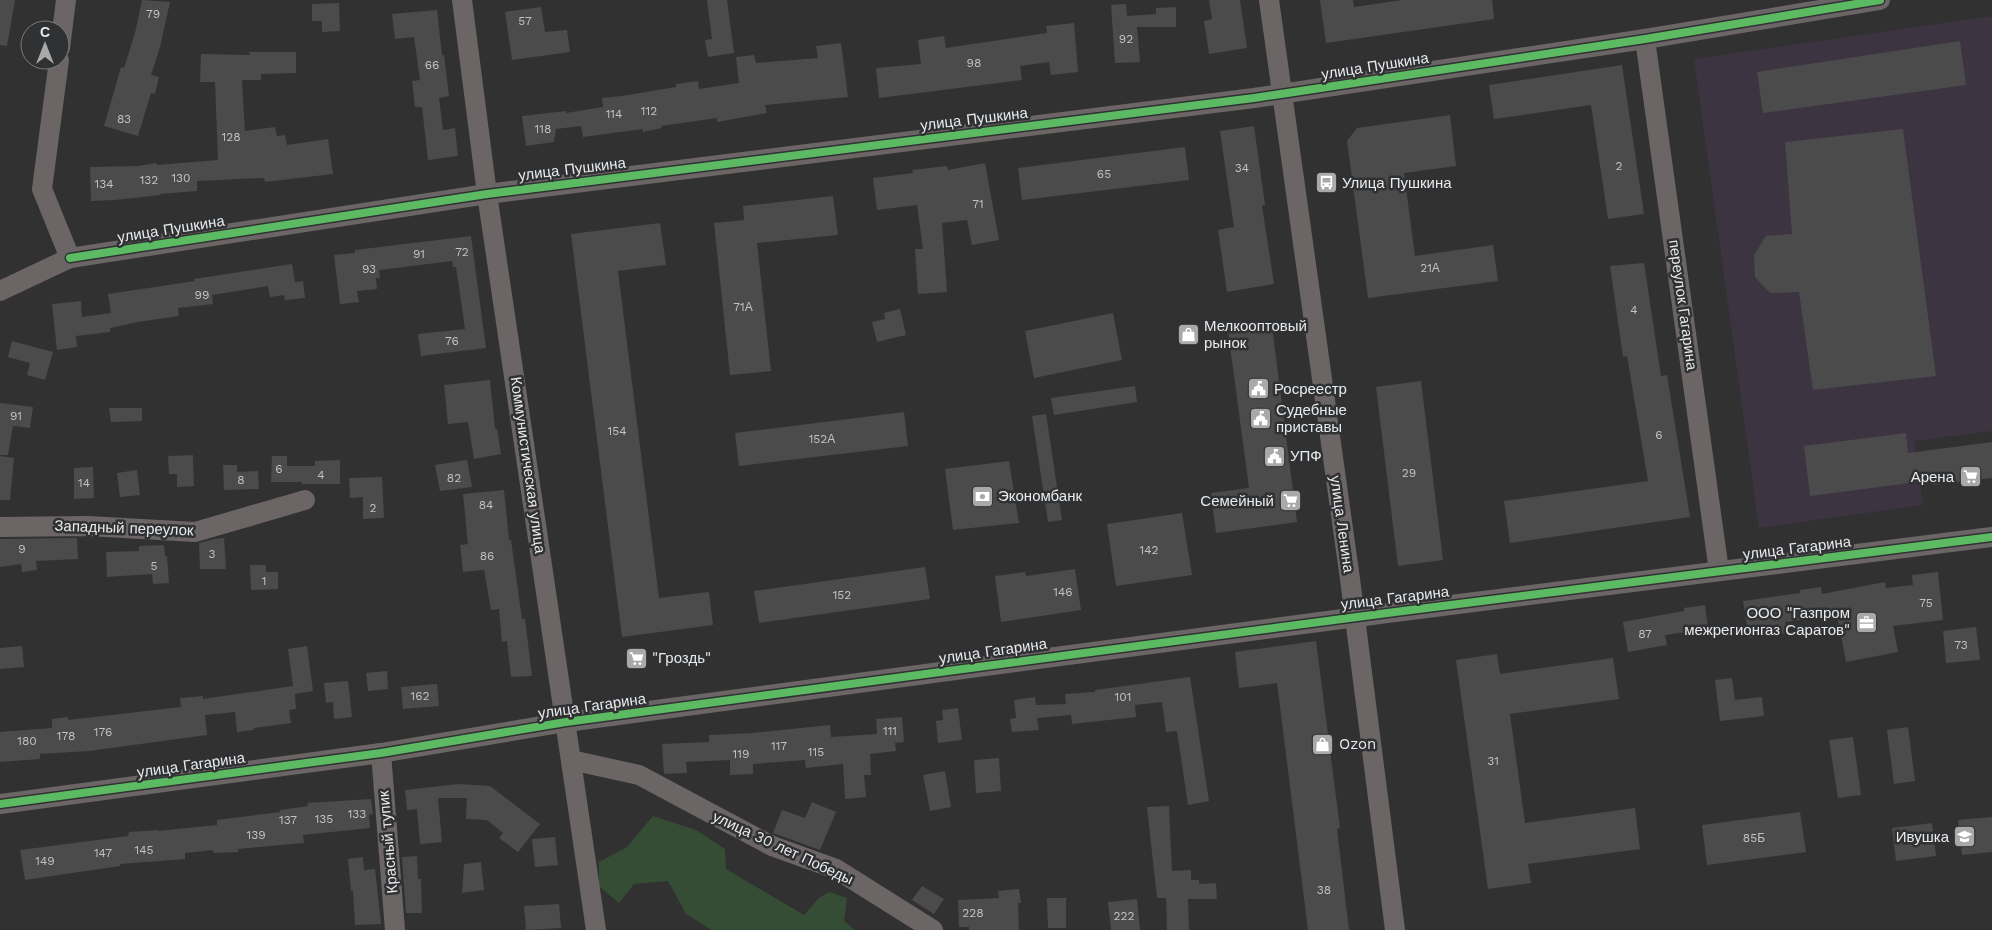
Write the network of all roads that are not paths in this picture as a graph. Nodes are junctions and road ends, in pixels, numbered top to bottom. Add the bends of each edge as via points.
1 (66, 0) edge
2 (462, 0) edge
3 (1269, 0) edge
4 (1880, 0) edge
5 (64, 20) edge
6 (1645, 39) junction
7 (57, 70) edge
8 (1283, 94) junction
9 (487, 194) junction
10 (70, 258) junction
11 (0, 291) edge
12 (304, 500) dead end
13 (0, 527) edge
14 (1992, 537) edge
15 (1719, 571) junction
16 (1355, 617) junction
17 (566, 722) junction
18 (381, 753) junction
19 (571, 760) junction
20 (0, 804) edge
21 (395, 930) edge
22 (596, 930) edge
23 (933, 930) edge
24 (1395, 930) edge

1 - 5 street
2 - 9 street, Коммунистическая улица
3 - 8 street, улица Ленина
4 - 6 street, улица Пушкина
6 - 8 street, улица Пушкина
6 - 15 street, переулок Гагарина
7 - 10 street via 42,189
8 - 9 street, улица Пушкина
8 - 16 street, улица Ленина
9 - 10 street, улица Пушкина
9 - 17 street, Коммунистическая улица
10 - 11 street, улица Пушкина
12 - 13 street, Западный переулок via 195,532 88,526
14 - 15 street, улица Гагарина
15 - 16 street, улица Гагарина
16 - 17 street, улица Гагарина
16 - 24 street, улица Ленина
17 - 18 street, улица Гагарина
17 - 19 street, Коммунистическая улица
18 - 20 street, улица Гагарина
18 - 21 street, Красный тупик
19 - 22 street, Коммунистическая улица
19 - 23 street, улица 30 лет Победы via 639,775 772,846 836,869

